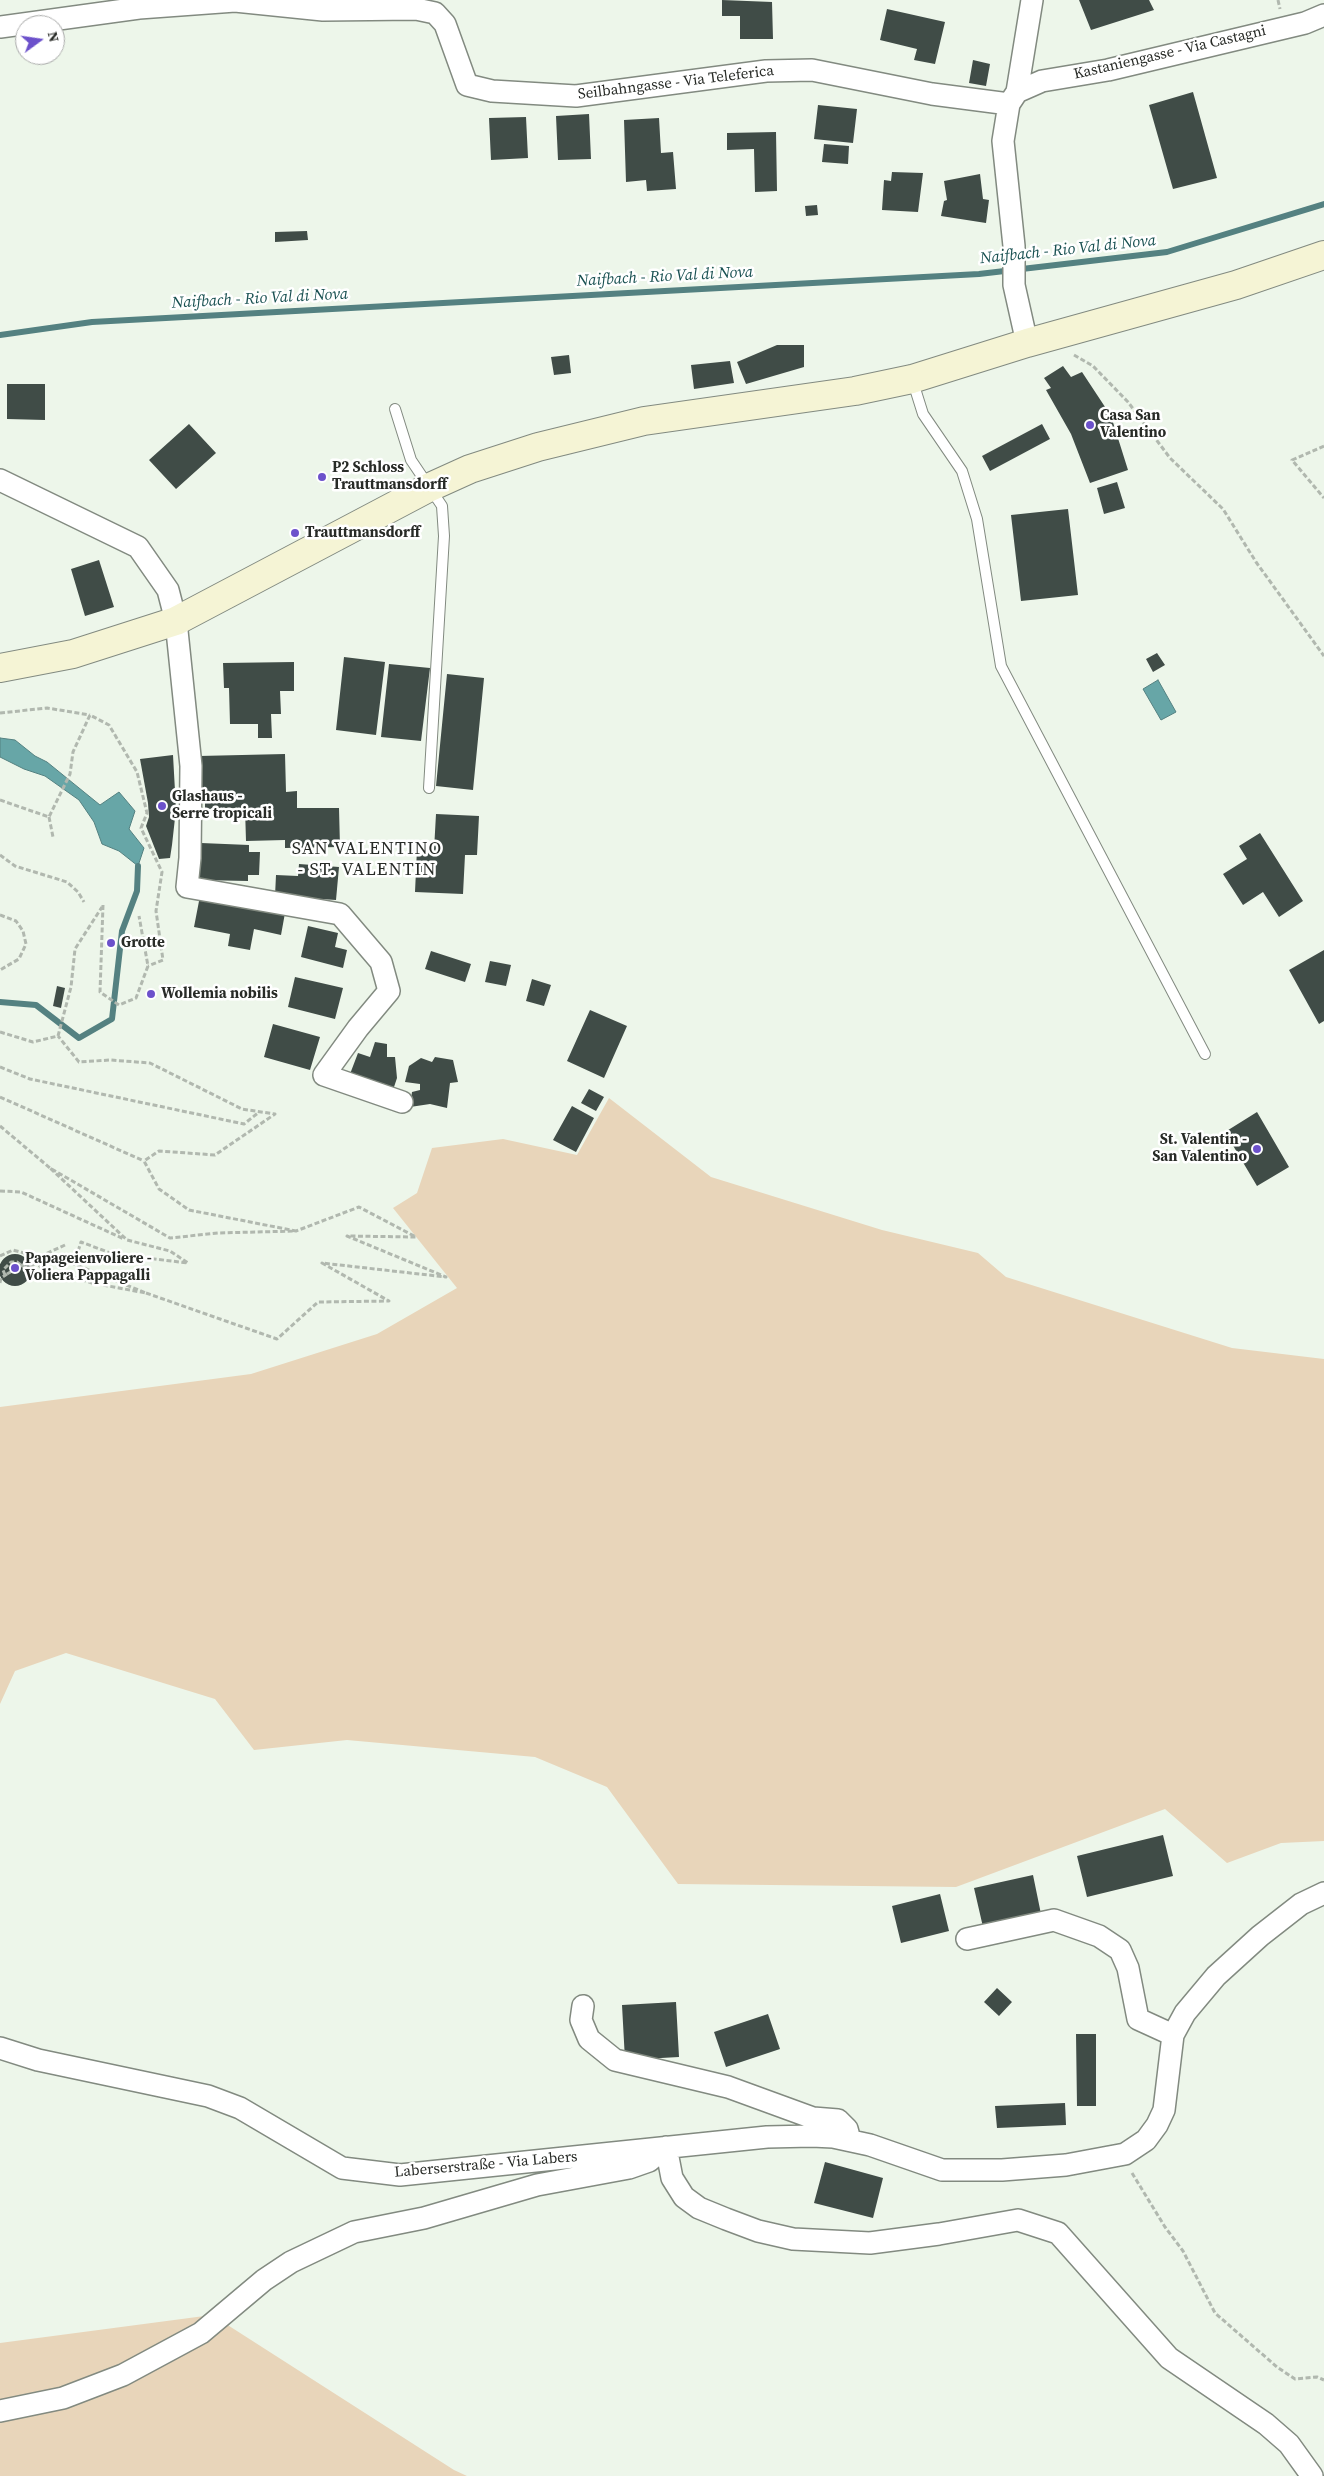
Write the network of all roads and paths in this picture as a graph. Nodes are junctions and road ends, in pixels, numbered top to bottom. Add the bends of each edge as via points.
1 (1032, 0) edge
2 (1324, 15) edge
3 (0, 27) edge
4 (1014, 98) junction
5 (1324, 255) edge
6 (1027, 343) junction
7 (1066, 356) dead end
8 (912, 378) junction
9 (395, 409) dead end
10 (1324, 446) edge
11 (0, 480) edge
12 (428, 488) junction
13 (1324, 498) edge
14 (176, 621) junction
15 (1324, 656) edge
16 (0, 668) edge
17 (0, 713) edge
18 (90, 715) junction
19 (429, 788) dead end
20 (0, 800) edge
21 (49, 817) junction
22 (53, 837) dead end
23 (0, 855) edge
24 (84, 902) dead end
25 (0, 915) edge
26 (139, 916) dead end
27 (148, 966) junction
28 (0, 970) edge
29 (0, 1032) edge
30 (58, 1036) junction
31 (1205, 1054) dead end
32 (0, 1067) edge
33 (0, 1097) edge
34 (402, 1102) dead end
35 (258, 1112) junction
36 (0, 1126) edge
37 (144, 1161) junction
38 (50, 1168) junction
39 (0, 1190) edge
40 (296, 1231) junction
41 (127, 1240) junction
42 (65, 1245) dead end
43 (0, 1256) edge
44 (37, 1264) junction
45 (6, 1275) junction
46 (0, 1283) edge
47 (146, 1294) junction
48 (1324, 1893) edge
49 (967, 1939) dead end
50 (583, 2006) dead end
51 (1173, 2036) junction
52 (0, 2048) edge
53 (850, 2140) junction
54 (666, 2147) junction
55 (1125, 2154) junction
56 (1324, 2380) edge
57 (0, 2411) edge
58 (1312, 2476) edge

1 - 4 street
2 - 4 street, Kastaniengasse - Via Castagni via 1305,23 1108,70 1042,81
3 - 4 street, Seilbahngasse - Via Teleferica via 139,8 235,1 323,10 416,9 435,13 444,24 468,85 492,91 576,96 766,71 812,70 932,94
4 - 6 street via 1003,141 1014,246 1014,285
5 - 6 main road via 1236,284
6 - 8 main road
7 - 15 path via 1075,354 1093,366 1128,402 1170,458 1223,509 1256,562
8 - 12 main road via 855,391 644,421 538,447 470,469
8 - 31 lane via 923,414 962,471 977,519 1001,666
9 - 12 lane via 411,460
10 - 13 path via 1292,460
11 - 14 street via 138,547 168,590
12 - 14 main road
12 - 19 lane via 442,506 444,536
14 - 16 main road via 73,654
14 - 34 street via 191,766 187,887 340,914 381,962 389,991 324,1075
17 - 18 path via 47,708
18 - 21 path via 73,752 70,774
18 - 27 path via 109,725 137,772 147,813 141,828 162,872 156,911 163,960
20 - 21 path
21 - 22 path
23 - 24 path via 14,866 68,882
25 - 28 path via 16,921 26,944 19,959
26 - 27 path
27 - 30 path via 136,998 119,1004 100,992 103,905 75,949 71,987
29 - 30 path via 33,1042
30 - 35 path via 79,1062 150,1063 242,1109
32 - 35 path via 30,1079 244,1124
33 - 37 path
35 - 37 path via 275,1114 215,1154 159,1151
36 - 38 path
37 - 40 path via 159,1189 189,1210
38 - 40 path via 170,1238 218,1232
38 - 41 path
39 - 41 path via 21,1192
40 - 47 path via 359,1207 416,1237 347,1236 446,1277 322,1263 389,1301 318,1302 277,1339
41 - 47 path via 170,1251 188,1262 113,1254 81,1242 74,1264
42 - 45 path, bridge
43 - 44 path via 13,1250 24,1253
44 - 45 path via 24,1268 17,1262 10,1262 3,1270
44 - 47 path via 92,1283
45 - 46 path
48 - 51 street, Laberserstraße - Via Labers via 1281,1918 1229,1963 1185,2013
49 - 51 street via 1054,1920 1099,1936 1120,1950 1128,1968 1138,2020
50 - 53 street via 581,2020 589,2039 616,2060 728,2087 812,2118 838,2120 847,2129
51 - 55 street, Laberserstraße - Via Labers via 1164,2110 1146,2140
52 - 54 street, Laberserstraße - Via Labers via 38,2060 208,2096 240,2108 342,2168 400,2175
53 - 54 street, Laberserstraße - Via Labers via 812,2136 767,2137
53 - 55 street, Laberserstraße - Via Labers via 942,2170 1066,2165
54 - 57 street via 649,2161 629,2168 538,2185 424,2218 354,2232 291,2262 200,2333 123,2375 63,2398
54 - 58 street via 672,2178 684,2197 726,2219 793,2240 870,2243 1018,2220 1058,2234 1169,2358 1266,2424 1289,2444
55 - 56 path via 1133,2173 1183,2251 1215,2314 1277,2367 1296,2379 1317,2377

